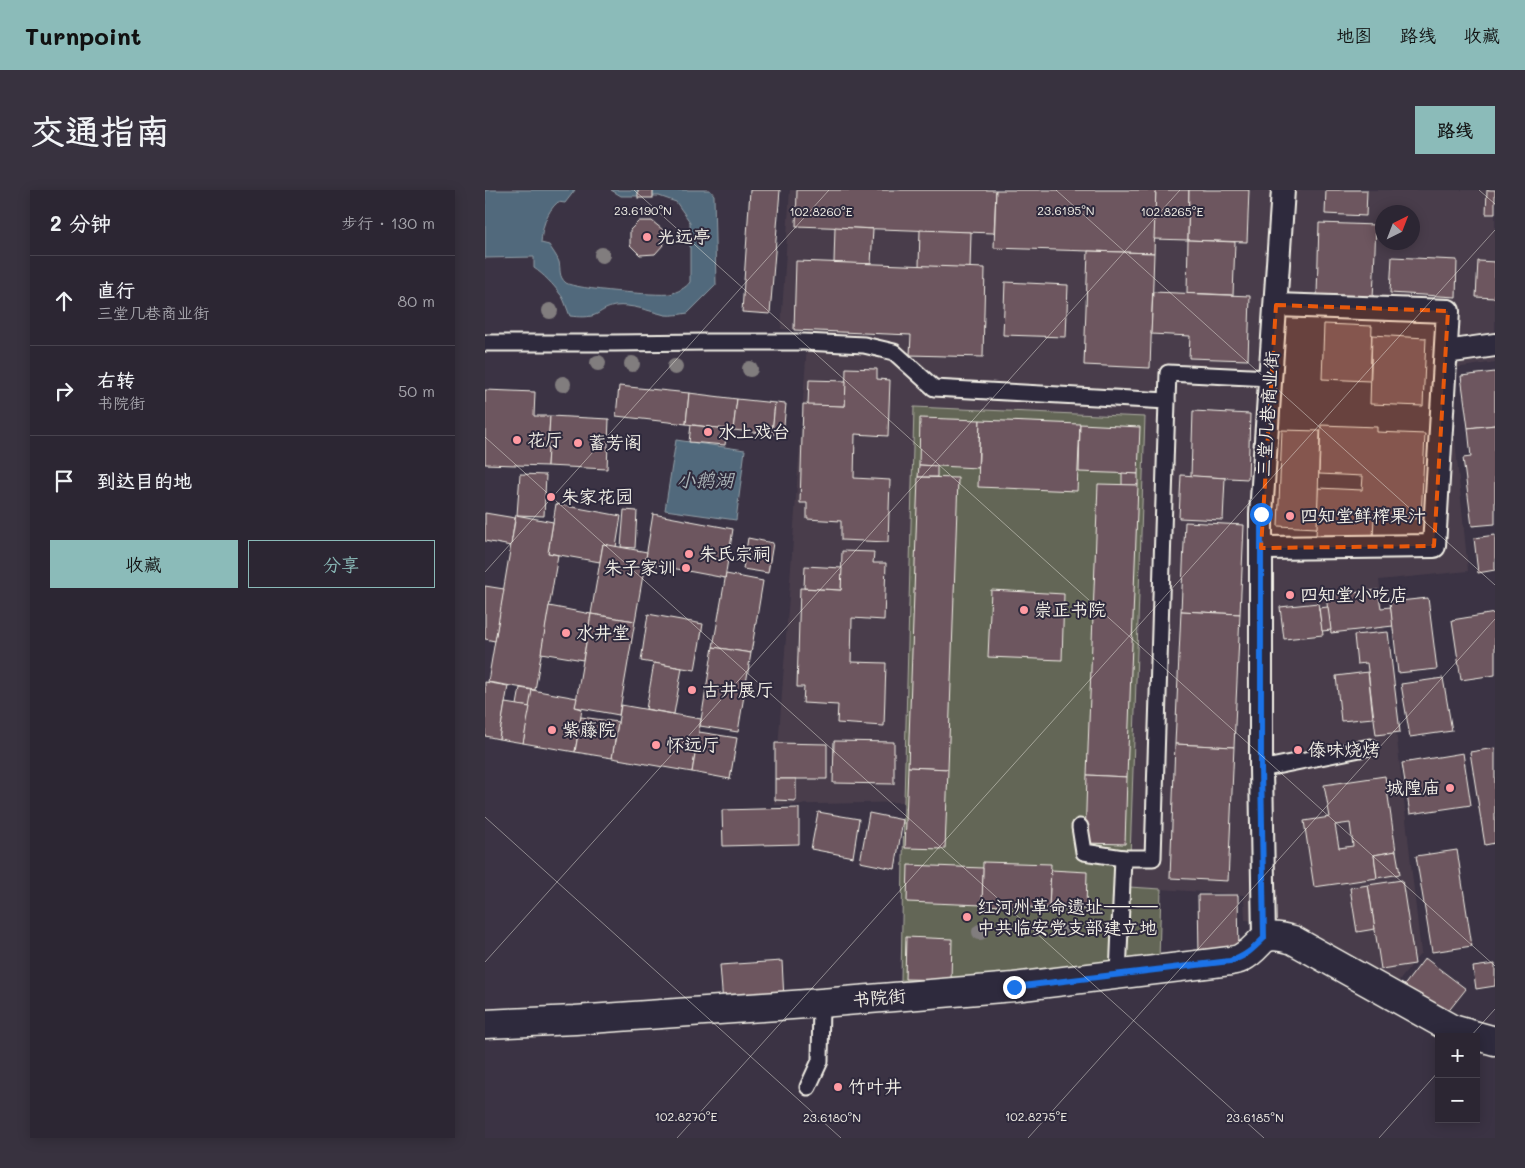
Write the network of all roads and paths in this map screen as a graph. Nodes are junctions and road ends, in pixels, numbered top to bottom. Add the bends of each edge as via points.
1 (1283, 190) edge
2 (1276, 305) junction
3 (485, 343) edge
4 (1495, 345) edge
5 (1446, 352) junction
6 (1270, 378) junction
7 (1167, 402) junction
8 (1261, 548) junction
9 (1370, 747) dead end
10 (1261, 768) junction
11 (1079, 828) dead end
12 (1123, 858) junction
13 (1264, 938) junction
14 (1118, 975) junction
15 (821, 1003) junction
16 (485, 1024) edge
17 (1495, 1041) edge
18 (808, 1087) dead end

1 - 2 street, 三堂几巷商业街
2 - 5 street via 1448,311
2 - 6 street, 三堂几巷商业街
3 - 7 lane via 804,342 864,345 894,352 934,388
4 - 5 street
5 - 8 street via 1434,546
6 - 7 lane via 1168,373
6 - 8 street, 三堂几巷商业街
7 - 12 lane via 1153,858
8 - 10 street, 三堂几巷商业街
9 - 10 lane
10 - 13 street, 三堂几巷商业街
11 - 12 lane via 1084,852
12 - 14 lane
13 - 14 street, 书院街 via 1241,958 1230,961
13 - 17 street via 1279,936 1293,940 1452,1029
14 - 15 street, 书院街
15 - 16 street, 书院街
15 - 18 lane via 820,1061

